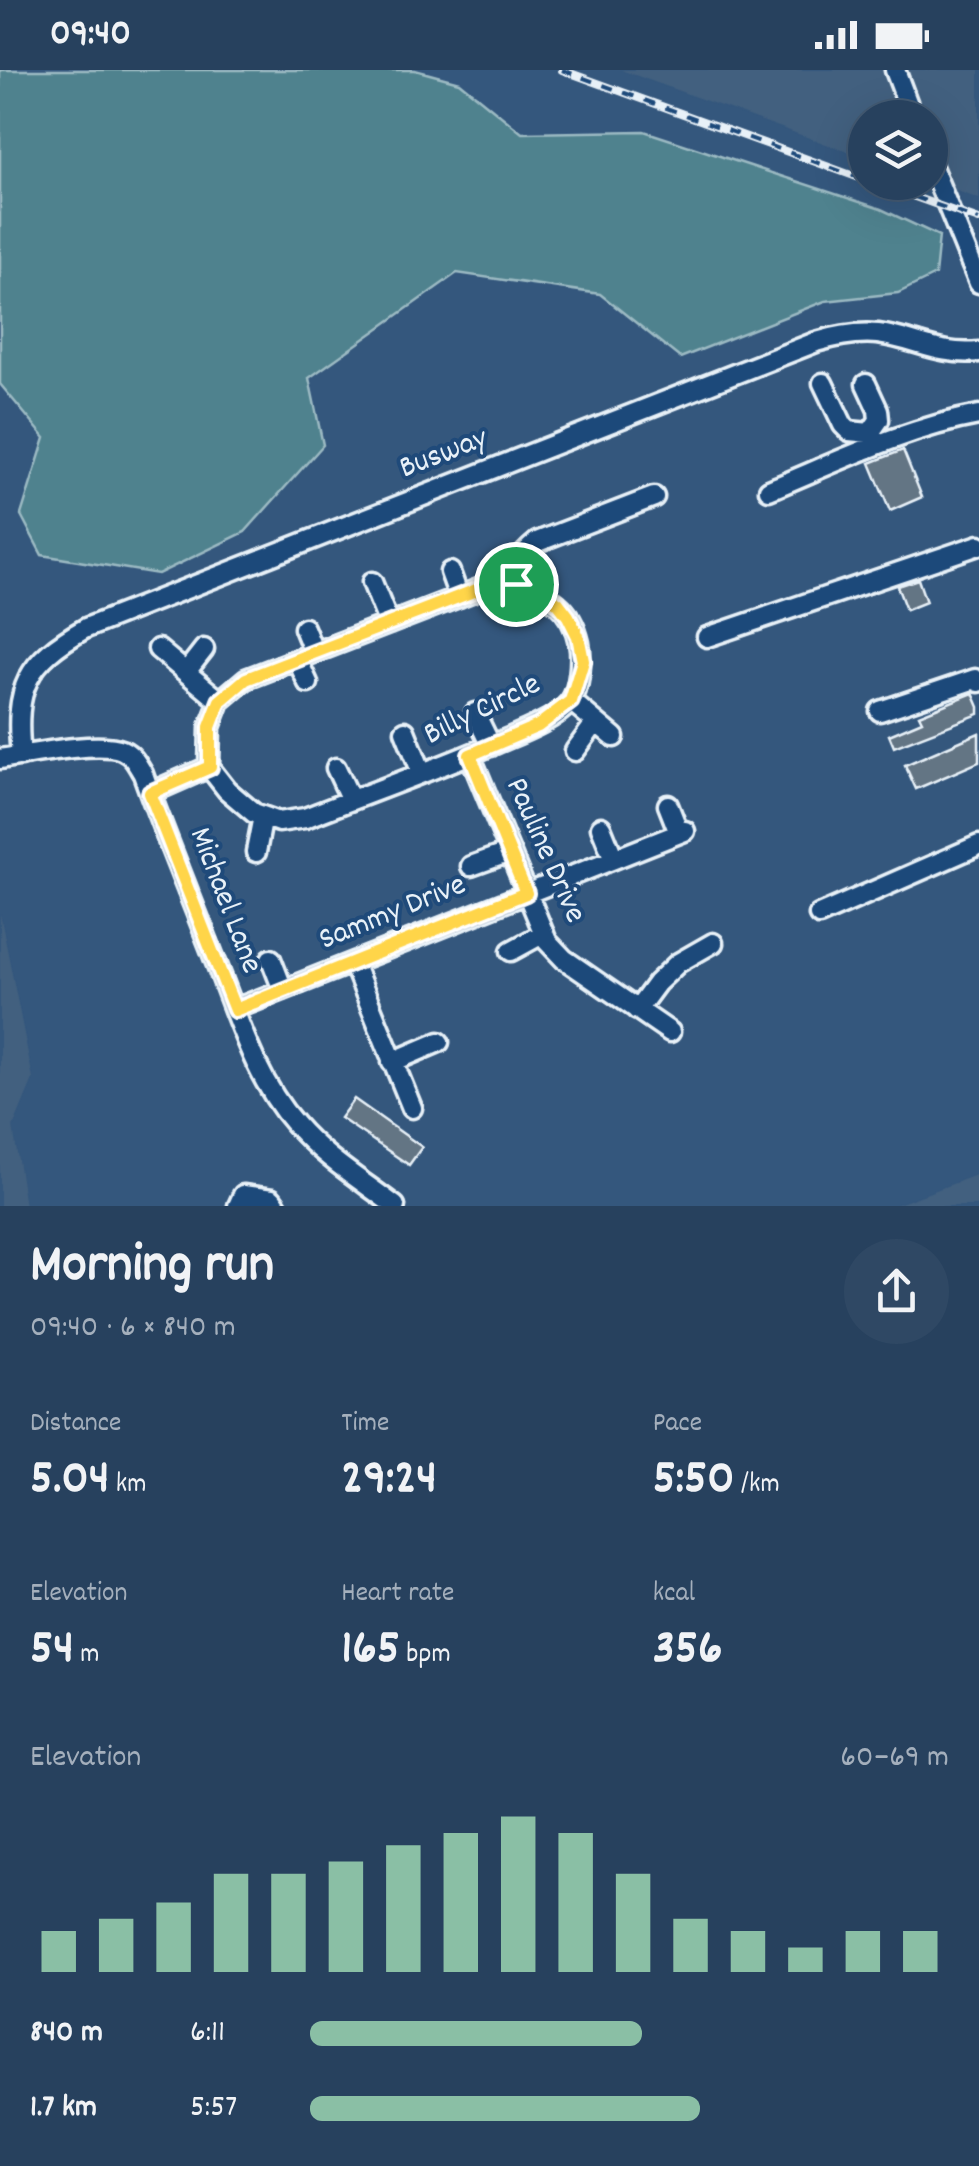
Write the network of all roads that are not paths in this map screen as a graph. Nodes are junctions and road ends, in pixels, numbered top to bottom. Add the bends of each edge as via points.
1 (895, 70) edge
2 (906, 100) edge
3 (945, 200) edge
4 (979, 283) edge
5 (979, 352) edge
6 (823, 383) dead end
7 (866, 384) dead end
8 (979, 415) edge
9 (874, 439) junction
10 (769, 490) dead end
11 (654, 497) dead end
12 (979, 546) edge
13 (450, 572) dead end
14 (372, 582) dead end
15 (516, 584) junction
16 (460, 596) junction
17 (390, 624) junction
18 (304, 628) dead end
19 (708, 637) dead end
20 (158, 649) dead end
21 (204, 649) dead end
22 (306, 656) junction
23 (186, 672) junction
24 (979, 682) edge
25 (308, 683) dead end
26 (220, 701) junction
27 (571, 701) junction
28 (880, 711) dead end
29 (475, 713) dead end
30 (596, 722) junction
31 (405, 731) dead end
32 (614, 737) dead end
33 (491, 746) junction
34 (575, 751) dead end
35 (470, 755) junction
36 (21, 756) junction
37 (0, 759) edge
38 (210, 767) junction
39 (336, 768) dead end
40 (422, 773) junction
41 (150, 793) junction
42 (352, 800) junction
43 (668, 805) dead end
44 (263, 816) junction
45 (601, 826) dead end
46 (979, 845) edge
47 (256, 852) dead end
48 (510, 852) junction
49 (614, 858) junction
50 (471, 866) dead end
51 (526, 893) junction
52 (819, 915) dead end
53 (544, 933) junction
54 (713, 944) dead end
55 (511, 951) dead end
56 (271, 959) dead end
57 (353, 962) junction
58 (283, 990) junction
59 (235, 1010) junction
60 (637, 1010) junction
61 (670, 1032) dead end
62 (438, 1042) dead end
63 (392, 1062) junction
64 (412, 1108) dead end
65 (238, 1206) edge
66 (278, 1206) edge
67 (396, 1206) edge

1 - 2 street
3 - 4 street
5 - 36 street, Busway via 950,353 877,334 816,342 86,628 44,655 31,674 17,720
6 - 9 street via 843,425
7 - 9 street via 880,420
8 - 9 street
9 - 10 street
11 - 15 street via 536,542 521,555
12 - 19 street
13 - 16 street
14 - 17 street
15 - 16 street
15 - 27 street, Billy Circle via 558,603 578,636 583,661
16 - 17 street
17 - 22 street
18 - 22 street
20 - 23 street
21 - 23 street
22 - 25 street
22 - 26 street via 246,679
23 - 26 street
24 - 28 street
26 - 38 street via 210,727
27 - 30 street
27 - 33 street, Billy Circle via 538,726
29 - 33 street
30 - 32 street
30 - 34 street
31 - 40 street
33 - 35 street, Billy Circle
35 - 40 street, Billy Circle
35 - 48 street, Pauline Drive
36 - 37 street
36 - 41 street, Michael Lane via 118,748 132,756
38 - 41 street
38 - 44 street via 227,790
39 - 42 street
40 - 42 street, Billy Circle
41 - 59 street, Michael Lane
42 - 44 street, Billy Circle via 305,818 279,822
43 - 49 street, Sammy Drive via 682,832
44 - 47 street
45 - 49 street
46 - 52 street
48 - 50 street
48 - 51 street, Pauline Drive
49 - 51 street, Sammy Drive
51 - 53 street, Pauline Drive
51 - 57 street, Sammy Drive
53 - 55 street
53 - 60 street, Pauline Drive via 564,958
54 - 60 street via 678,962
56 - 58 street
57 - 58 street, Sammy Drive
57 - 63 street
58 - 59 street, Sammy Drive
59 - 67 street, Michael Lane via 265,1080 296,1126 335,1164
60 - 61 street, Pauline Drive
62 - 63 street
63 - 64 street
65 - 66 street via 243,1195

